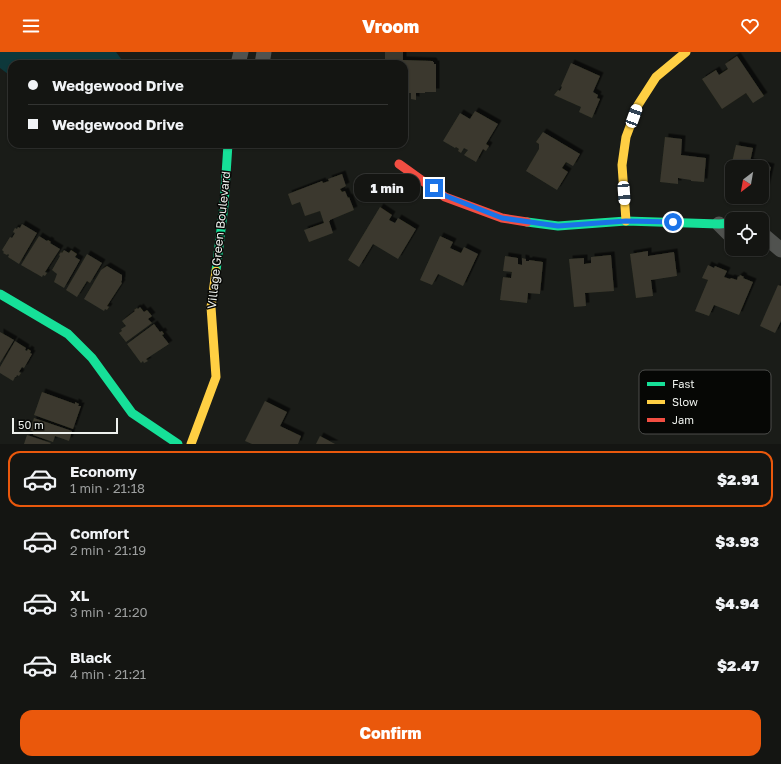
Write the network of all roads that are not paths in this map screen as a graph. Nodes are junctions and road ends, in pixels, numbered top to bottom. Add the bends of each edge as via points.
1 (686, 52) edge
2 (230, 148) edge
3 (399, 164) dead end
4 (626, 221) junction
5 (725, 224) edge
6 (769, 240) edge
7 (769, 249) edge
8 (780, 250) edge
9 (0, 294) edge
10 (178, 444) edge
11 (191, 444) edge

1 - 4 street via 656,76 638,105 626,137 622,165
2 - 11 street, Village Green Boulevard via 211,307 216,377
3 - 4 street via 446,196 502,218 558,226
4 - 5 street
6 - 8 street
7 - 8 street
9 - 10 street via 68,334 92,358 132,413

